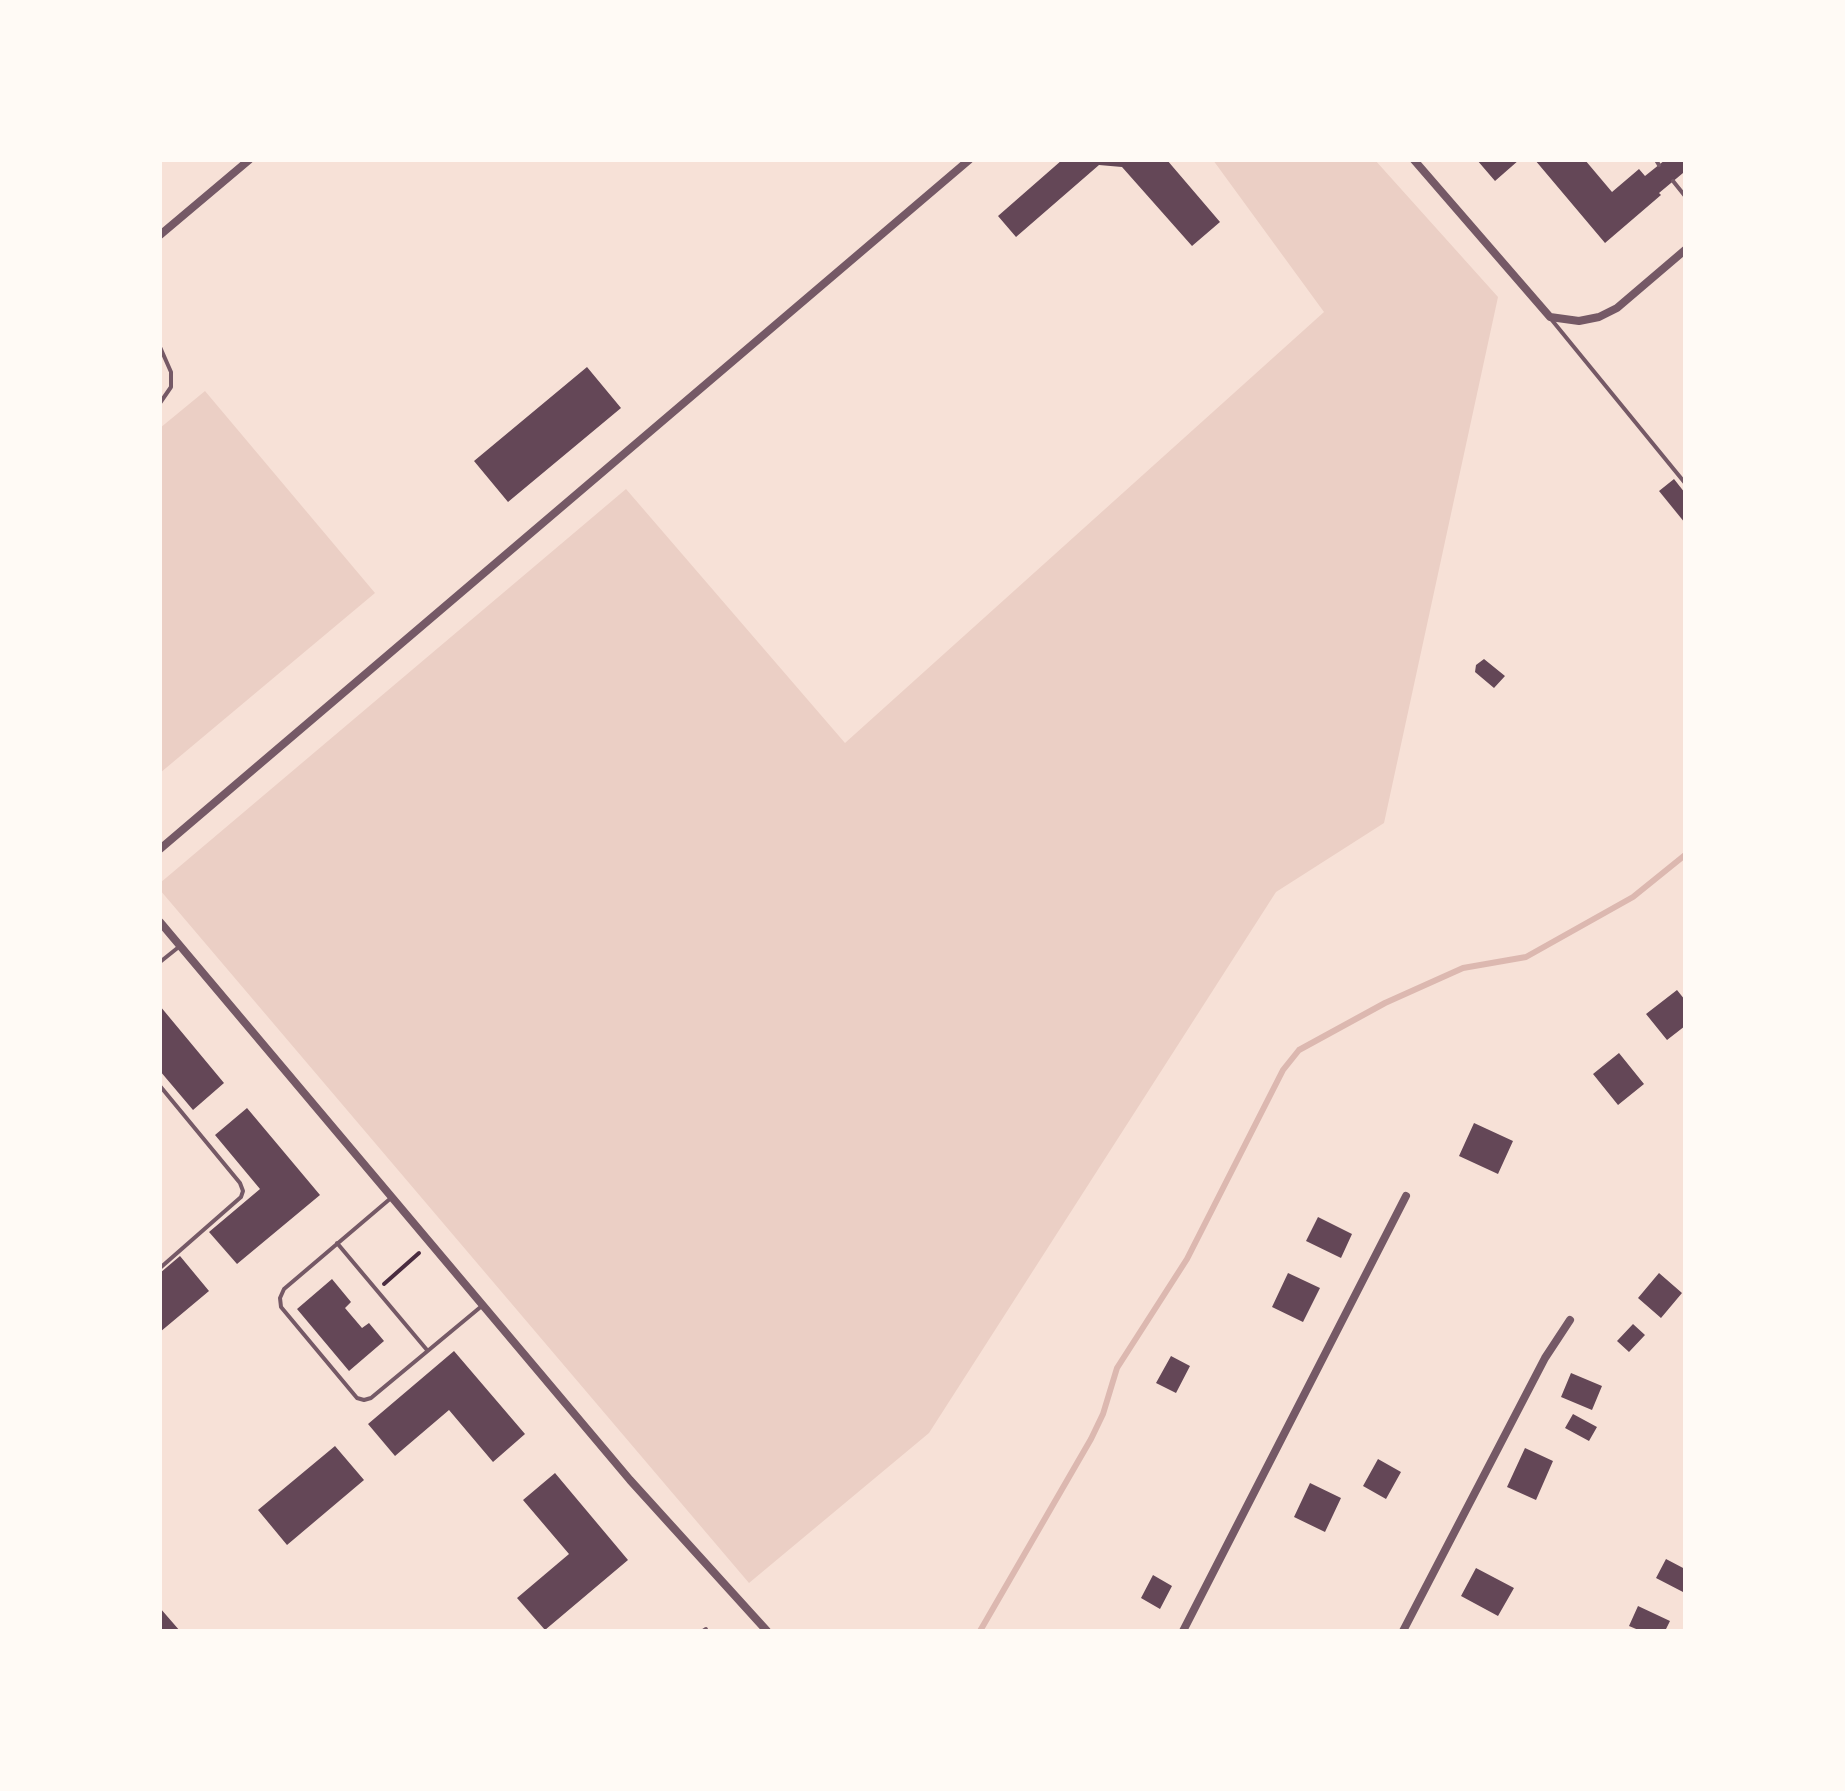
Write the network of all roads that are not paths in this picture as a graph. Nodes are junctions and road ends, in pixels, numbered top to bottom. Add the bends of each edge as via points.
1 (249, 160) edge
2 (969, 160) edge
3 (1414, 160) edge
4 (1673, 181) dead end
5 (1685, 196) edge
6 (160, 235) edge
7 (1685, 250) edge
8 (1550, 317) junction
9 (160, 347) edge
10 (160, 403) edge
11 (1685, 483) edge
12 (160, 849) edge
13 (160, 922) edge
14 (180, 946) junction
15 (160, 962) edge
16 (160, 1086) edge
17 (1406, 1196) dead end
18 (392, 1198) junction
19 (337, 1243) junction
20 (160, 1268) edge
21 (483, 1305) junction
22 (1570, 1320) dead end
23 (427, 1350) junction
24 (767, 1631) edge
25 (1183, 1631) edge
26 (1403, 1631) edge

1 - 6 street
2 - 12 street
3 - 8 street
4 - 5 lane
7 - 8 street via 1599,317
8 - 11 lane
9 - 10 lane via 171,387
13 - 14 street
14 - 15 lane
14 - 18 street
16 - 20 lane via 243,1191
17 - 25 street
18 - 19 lane
18 - 21 street
19 - 23 lane
19 - 23 lane via 284,1289 281,1307 357,1398 371,1398
21 - 23 lane
21 - 24 street via 630,1480
22 - 26 street via 1545,1358

